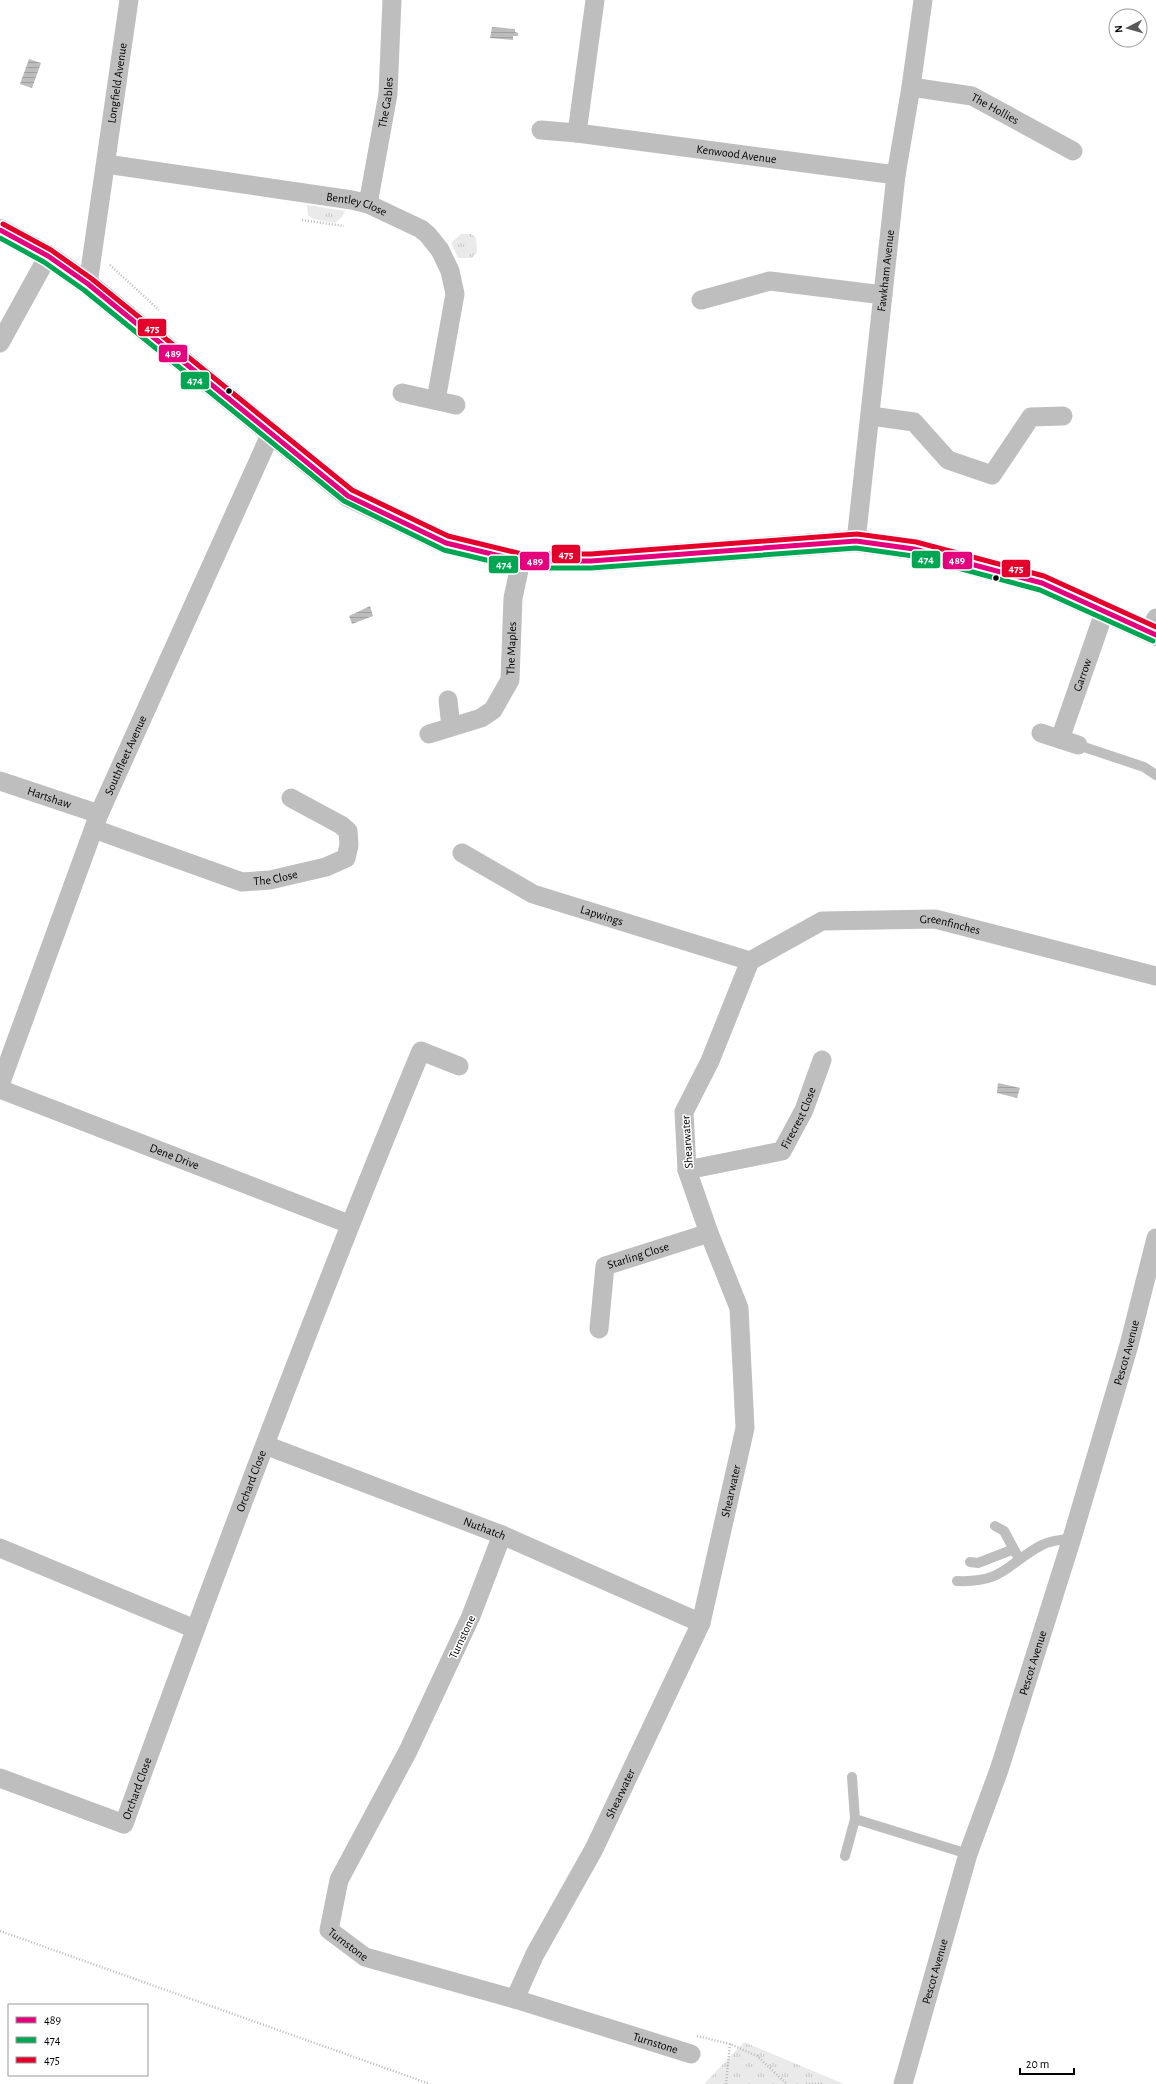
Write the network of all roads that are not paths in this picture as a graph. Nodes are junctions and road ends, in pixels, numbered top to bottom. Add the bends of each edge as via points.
1 (129, 0) edge
2 (392, 0) edge
3 (594, 0) edge
4 (923, 0) edge
5 (911, 87) junction
6 (541, 130) dead end
7 (577, 133) junction
8 (1073, 151) dead end
9 (106, 164) junction
10 (896, 175) junction
11 (368, 204) junction
12 (0, 230) edge
13 (48, 256) junction
14 (88, 284) junction
15 (883, 295) junction
16 (701, 300) dead end
17 (0, 343) edge
18 (402, 393) dead end
19 (436, 400) junction
20 (456, 405) dead end
21 (871, 416) junction
22 (1063, 416) dead end
23 (271, 433) junction
24 (856, 542) junction
25 (521, 561) junction
26 (1105, 610) junction
27 (1154, 628) edge
28 (448, 700) dead end
29 (451, 727) junction
30 (1041, 733) dead end
31 (429, 734) dead end
32 (1060, 739) junction
33 (1078, 745) joint
34 (1156, 775) edge
35 (0, 781) edge
36 (291, 798) dead end
37 (97, 822) junction
38 (462, 853) dead end
39 (750, 961) junction
40 (1156, 976) edge
41 (822, 1060) dead end
42 (459, 1066) dead end
43 (0, 1085) edge
44 (0, 1089) edge
45 (687, 1170) junction
46 (349, 1224) junction
47 (709, 1233) junction
48 (1156, 1238) edge
49 (599, 1329) dead end
50 (265, 1445) junction
51 (995, 1526) dead end
52 (502, 1536) junction
53 (1072, 1538) junction
54 (0, 1548) edge
55 (1014, 1550) junction
56 (1020, 1561) junction
57 (970, 1562) dead end
58 (958, 1581) dead end
59 (700, 1623) junction
60 (195, 1629) junction
61 (852, 1777) dead end
62 (0, 1778) edge
63 (855, 1819) junction
64 (968, 1854) junction
65 (845, 1856) dead end
66 (515, 1999) junction
67 (691, 2054) dead end
68 (903, 2084) edge

1 - 9 street, Longfield Avenue
2 - 11 street, The Gables via 387,102
3 - 7 street
4 - 5 street, Fawkham Avenue
5 - 8 street, The Hollies via 972,96
5 - 10 street, Fawkham Avenue
6 - 7 street, Kenwood Avenue
7 - 10 street, Kenwood Avenue
9 - 11 street, Bentley Close
9 - 14 street, Longfield Avenue
10 - 15 street, Fawkham Avenue
11 - 19 street, Bentley Close via 428,235 440,250 450,272 456,298
12 - 13 street
13 - 14 street
13 - 17 street
14 - 23 street
15 - 16 street via 770,281
15 - 21 street, Fawkham Avenue
18 - 19 street
19 - 20 street
21 - 22 street via 914,422 948,460 992,475 1031,417
21 - 24 street, Fawkham Avenue
23 - 25 street via 348,496 446,543
23 - 37 street, Southfleet Avenue
24 - 25 street via 591,561
24 - 26 street via 914,549 1042,583
25 - 29 street, The Maples via 514,598 510,680 493,710 481,718
26 - 27 street
26 - 32 street, Garrow
28 - 29 street
29 - 31 street, The Maples
30 - 32 street
32 - 33 street
33 - 34 lane via 1144,767
35 - 37 street, Hartshaw
36 - 37 street, The Close via 348,831 349,845 346,858 326,868 270,880 242,882
37 - 43 street, Southfleet Avenue
38 - 39 street, Lapwings via 533,894
39 - 40 street, Greenfinches via 822,921 935,919
39 - 45 street, Shearwater via 710,1061 684,1112
41 - 45 street, Firecrest Close via 804,1110 782,1151
42 - 46 street via 421,1051
44 - 46 street, Dene Drive
45 - 47 street, Shearwater
46 - 50 street
47 - 49 street, Starling Close via 605,1266
47 - 59 street, Shearwater via 739,1308 745,1428
48 - 53 street, Pescot Avenue via 1129,1345
50 - 52 street, Nuthatch
50 - 60 street, Orchard Close
51 - 55 lane via 1004,1531
52 - 59 street, Nuthatch
52 - 66 street, Turnstone via 472,1616 415,1736 339,1880 329,1930 365,1958
53 - 56 lane via 1043,1544
53 - 64 street, Pescot Avenue via 998,1770
54 - 60 street
55 - 56 lane
55 - 57 lane via 978,1563
56 - 58 lane via 1001,1574 984,1580
59 - 66 street, Shearwater via 594,1849 535,1954
60 - 62 street, Orchard Close via 124,1824
61 - 63 lane
63 - 64 lane
63 - 65 lane
64 - 68 street, Pescot Avenue
66 - 67 street, Turnstone

